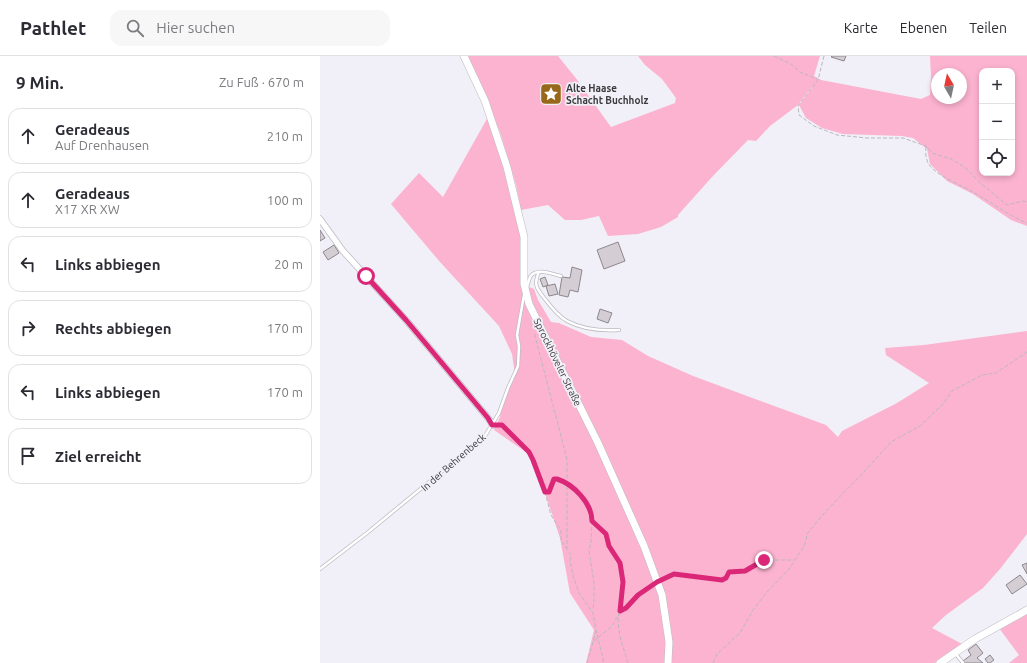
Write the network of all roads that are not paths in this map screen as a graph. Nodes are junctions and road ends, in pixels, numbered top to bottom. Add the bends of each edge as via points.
1 (464, 56) edge
2 (320, 219) edge
3 (539, 272) junction
4 (561, 276) dead end
5 (525, 290) junction
6 (619, 330) dead end
7 (492, 425) junction
8 (320, 569) edge
9 (1027, 610) edge
10 (955, 653) junction
11 (960, 662) edge
12 (668, 663) edge
13 (940, 663) edge

1 - 5 street, Sprockhöveler Straße via 485,101 507,167 524,237
2 - 7 street via 343,252 406,320
3 - 4 lane
3 - 5 lane, In der Behrenbeck via 530,278
3 - 6 lane via 536,279 538,291 567,321 597,330
5 - 7 lane, In der Behrenbeck via 517,335 518,366
5 - 12 street, Sprockhöveler Straße via 644,546 662,595
7 - 8 lane, In der Behrenbeck via 485,436 444,471
9 - 10 street
10 - 11 lane
10 - 13 street

